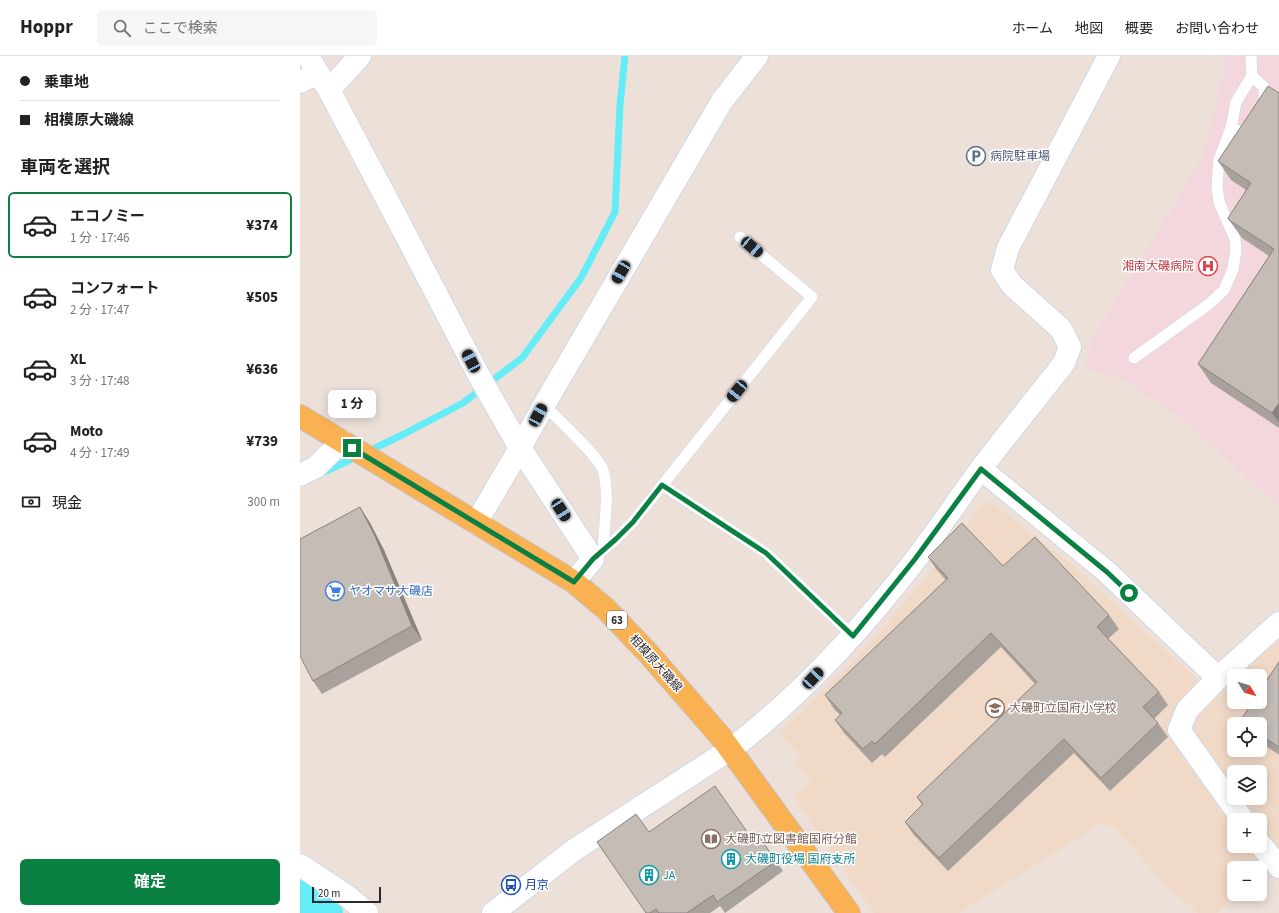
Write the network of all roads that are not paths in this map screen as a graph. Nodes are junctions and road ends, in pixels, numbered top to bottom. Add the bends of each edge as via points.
1 (360, 56) edge
2 (757, 56) edge
3 (1109, 56) edge
4 (1251, 56) edge
5 (314, 75) edge
6 (1252, 76) junction
7 (1260, 115) edge
8 (1231, 128) junction
9 (1248, 130) edge
10 (740, 236) dead end
11 (1134, 358) dead end
12 (544, 405) junction
13 (300, 416) edge
14 (342, 441) junction
15 (520, 448) junction
16 (981, 469) junction
17 (300, 475) edge
18 (662, 485) junction
19 (476, 523) junction
20 (598, 554) junction
21 (574, 582) junction
22 (1279, 623) edge
23 (853, 636) junction
24 (1218, 678) junction
25 (731, 749) junction
26 (1238, 813) edge
27 (1267, 852) edge
28 (300, 865) edge
29 (1279, 867) edge
30 (367, 913) edge
31 (493, 913) edge
32 (849, 913) edge

1 - 5 street
2 - 12 street via 722,101
3 - 16 street via 1008,248 1002,270 1012,285 1061,329 1070,347 1064,363
4 - 6 lane
5 - 15 street via 405,233 478,374
6 - 7 lane via 1264,87 1264,102
6 - 8 lane via 1236,102
8 - 9 lane
8 - 11 lane via 1219,160 1217,186 1219,202 1235,240 1233,269 1224,290 1209,304
10 - 18 lane via 812,297
12 - 15 street
12 - 20 lane via 603,468 606,499
13 - 14 main road, 相模原大磯線 / 63
14 - 17 street via 316,467
14 - 19 main road, 相模原大磯線 / 63
15 - 19 street
15 - 20 street
16 - 23 street via 915,559
16 - 24 street via 1107,572
18 - 20 lane via 633,522
18 - 23 lane via 766,553
19 - 21 main road, 相模原大磯線 / 63
20 - 21 street
21 - 25 main road, 相模原大磯線 / 63 via 611,614 648,653
22 - 24 street
23 - 25 street via 813,678
24 - 26 street via 1187,710 1179,730
25 - 31 street via 574,850
25 - 32 main road, 相模原大磯線 / 63
27 - 29 street
28 - 30 street via 347,896

